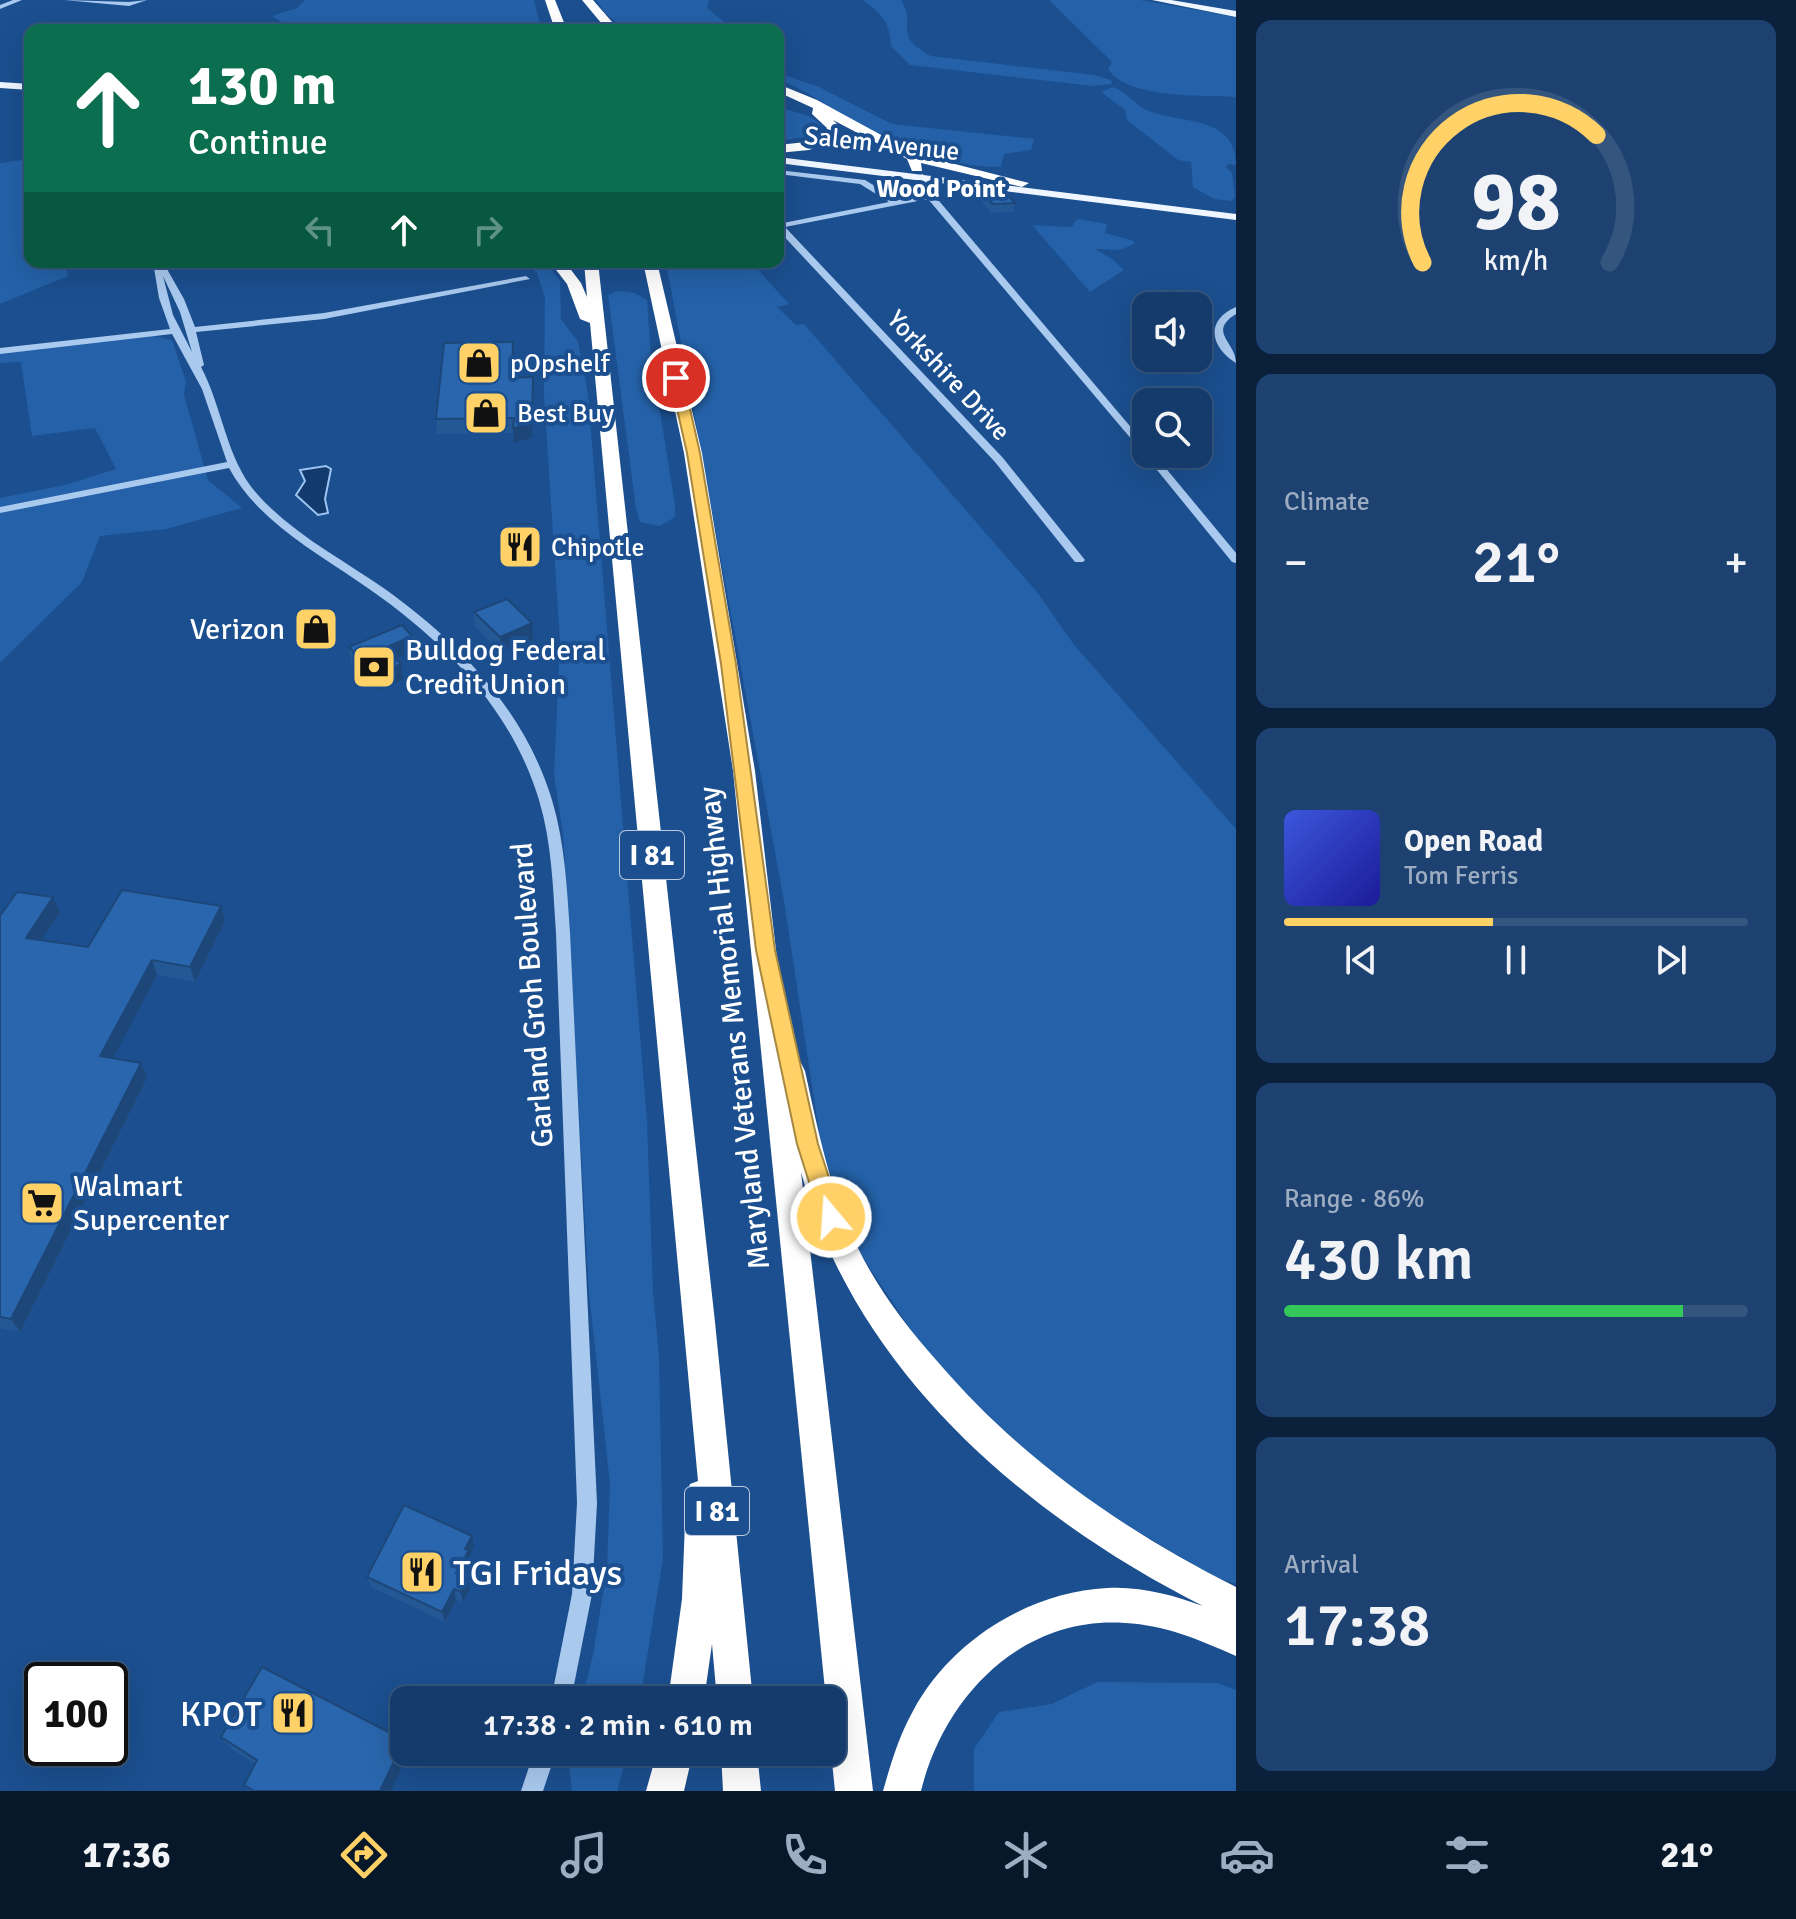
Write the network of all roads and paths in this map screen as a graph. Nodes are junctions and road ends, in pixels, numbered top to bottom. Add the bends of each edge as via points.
1 (7, 0) edge
2 (19, 0) edge
3 (67, 0) edge
4 (144, 0) edge
5 (550, 0) edge
6 (584, 0) edge
7 (1156, 0) edge
8 (0, 4) edge
9 (1236, 14) edge
10 (559, 24) edge
11 (591, 24) dead end
12 (607, 24) edge
13 (0, 73) edge
14 (24, 75) edge
15 (0, 85) edge
16 (24, 87) edge
17 (784, 92) edge
18 (784, 93) edge
19 (784, 152) edge
20 (784, 155) edge
21 (916, 167) junction
22 (784, 173) edge
23 (1022, 183) joint
24 (930, 196) junction
25 (897, 203) junction
26 (1218, 215) junction
27 (1236, 217) edge
28 (784, 225) edge
29 (784, 232) edge
30 (158, 268) edge
31 (162, 268) edge
32 (564, 268) edge
33 (592, 268) edge
34 (651, 268) edge
35 (661, 268) edge
36 (526, 279) dead end
37 (179, 295) junction
38 (1236, 310) edge
39 (662, 317) junction
40 (194, 330) junction
41 (175, 331) junction
42 (0, 351) edge
43 (197, 354) junction
44 (1236, 360) edge
45 (200, 374) junction
46 (604, 389) junction
47 (1132, 434) edge
48 (233, 464) junction
49 (1160, 468) edge
50 (0, 510) edge
51 (1079, 560) dead end
52 (1236, 560) edge
53 (766, 950) junction
54 (700, 1322) junction
55 (1236, 1605) edge
56 (1236, 1638) edge
57 (564, 1686) edge
58 (689, 1686) edge
59 (734, 1686) edge
60 (540, 1766) edge
61 (671, 1766) edge
62 (740, 1766) edge
63 (532, 1791) edge
64 (665, 1791) edge
65 (742, 1791) edge
66 (854, 1791) edge
67 (902, 1791) edge

1 - 8 street
2 - 8 street
3 - 4 street
5 - 10 highway
6 - 11 highway
6 - 12 highway
7 - 9 main road
13 - 14 main road
15 - 16 main road
17 - 21 highway via 823,107
18 - 19 highway via 834,127 831,136 817,144
20 - 21 main road, Salem Avenue
21 - 23 highway
21 - 24 street
21 - 26 main road, Salem Avenue
22 - 25 street via 862,182
23 - 26 main road, Salem Avenue
24 - 25 street
24 - 47 street
25 - 28 street
26 - 27 main road, Salem Avenue
29 - 51 street, Yorkshire Drive via 999,460
30 - 41 street, Garland Groh Boulevard
31 - 37 street, Garland Groh Boulevard
32 - 46 highway via 580,296
33 - 46 highway, I 81
34 - 39 highway, Maryland Veterans Memorial Highway
35 - 39 highway
36 - 40 street via 324,316
37 - 40 street, Garland Groh Boulevard
37 - 41 street
38 - 44 street via 1217,330
39 - 53 highway, Maryland Veterans Memorial Highway via 712,562
40 - 43 street, Garland Groh Boulevard
41 - 42 street
41 - 43 street
41 - 45 street, Garland Groh Boulevard
43 - 45 street, Garland Groh Boulevard
45 - 48 street, Garland Groh Boulevard
46 - 54 highway, I 81
48 - 50 street
48 - 57 street, Garland Groh Boulevard via 271,513 437,635 494,698 545,799 558,856 563,933 587,1503 582,1594
49 - 52 street
53 - 55 highway via 822,1192 840,1241 893,1333 987,1441 1062,1505 1123,1545
53 - 66 highway, Maryland Veterans Memorial Highway
54 - 58 highway via 703,1572
54 - 59 highway, I 81
56 - 67 highway via 1153,1609 1106,1605 1052,1615 1009,1633 945,1692 920,1735
60 - 63 street
61 - 64 highway
62 - 65 highway

